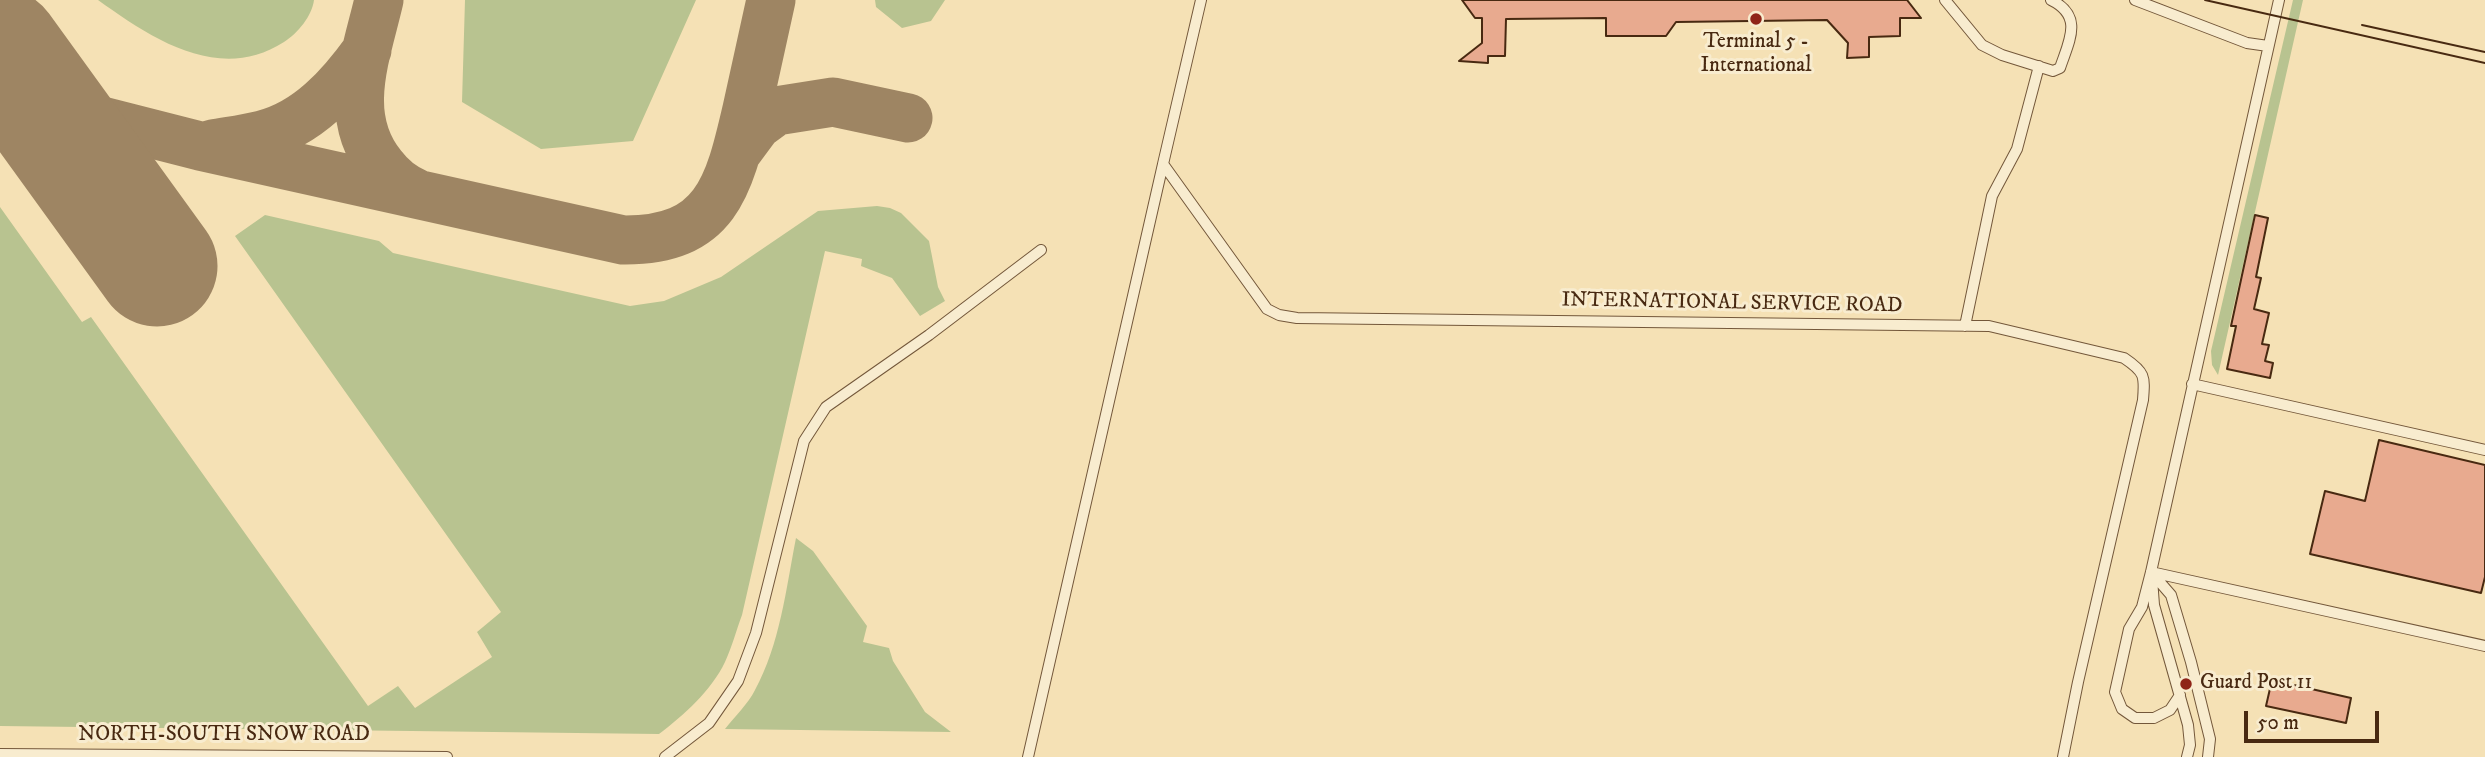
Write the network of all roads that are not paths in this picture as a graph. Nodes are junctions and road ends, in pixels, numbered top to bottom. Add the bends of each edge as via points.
1 (1201, 0) edge
2 (1945, 0) edge
3 (2051, 0) edge
4 (2135, 0) edge
5 (2279, 0) edge
6 (2268, 47) junction
7 (2039, 66) junction
8 (1163, 164) junction
9 (1041, 250) dead end
10 (1965, 326) junction
11 (2192, 384) junction
12 (2485, 450) edge
13 (2151, 572) junction
14 (2485, 646) edge
15 (2180, 695) junction
16 (0, 754) edge
17 (447, 757) edge
18 (665, 757) edge
19 (1028, 757) edge
20 (2063, 757) edge
21 (2187, 757) edge
22 (2208, 757) edge

1 - 8 lane
2 - 7 lane via 1982,45
3 - 7 lane via 2064,6 2072,31 2060,68 2053,71
4 - 6 lane
5 - 6 lane
6 - 11 lane
7 - 10 lane via 2017,149 1992,196
8 - 10 lane, INTERNATIONAL SERVICE ROAD via 1267,309 1279,315
8 - 19 lane
9 - 18 lane via 826,407 804,441 756,633 738,681 709,723
10 - 20 lane, INTERNATIONAL SERVICE ROAD via 1989,326 2124,358 2140,369 2144,381
11 - 12 lane
11 - 13 lane
13 - 14 lane
13 - 15 lane via 2154,605
13 - 15 lane via 2142,607 2129,629 2115,692 2122,709 2135,718 2154,718 2170,710
13 - 22 lane via 2171,595 2210,740
15 - 21 lane via 2188,725
16 - 17 lane, NORTH-SOUTH SNOW ROAD

